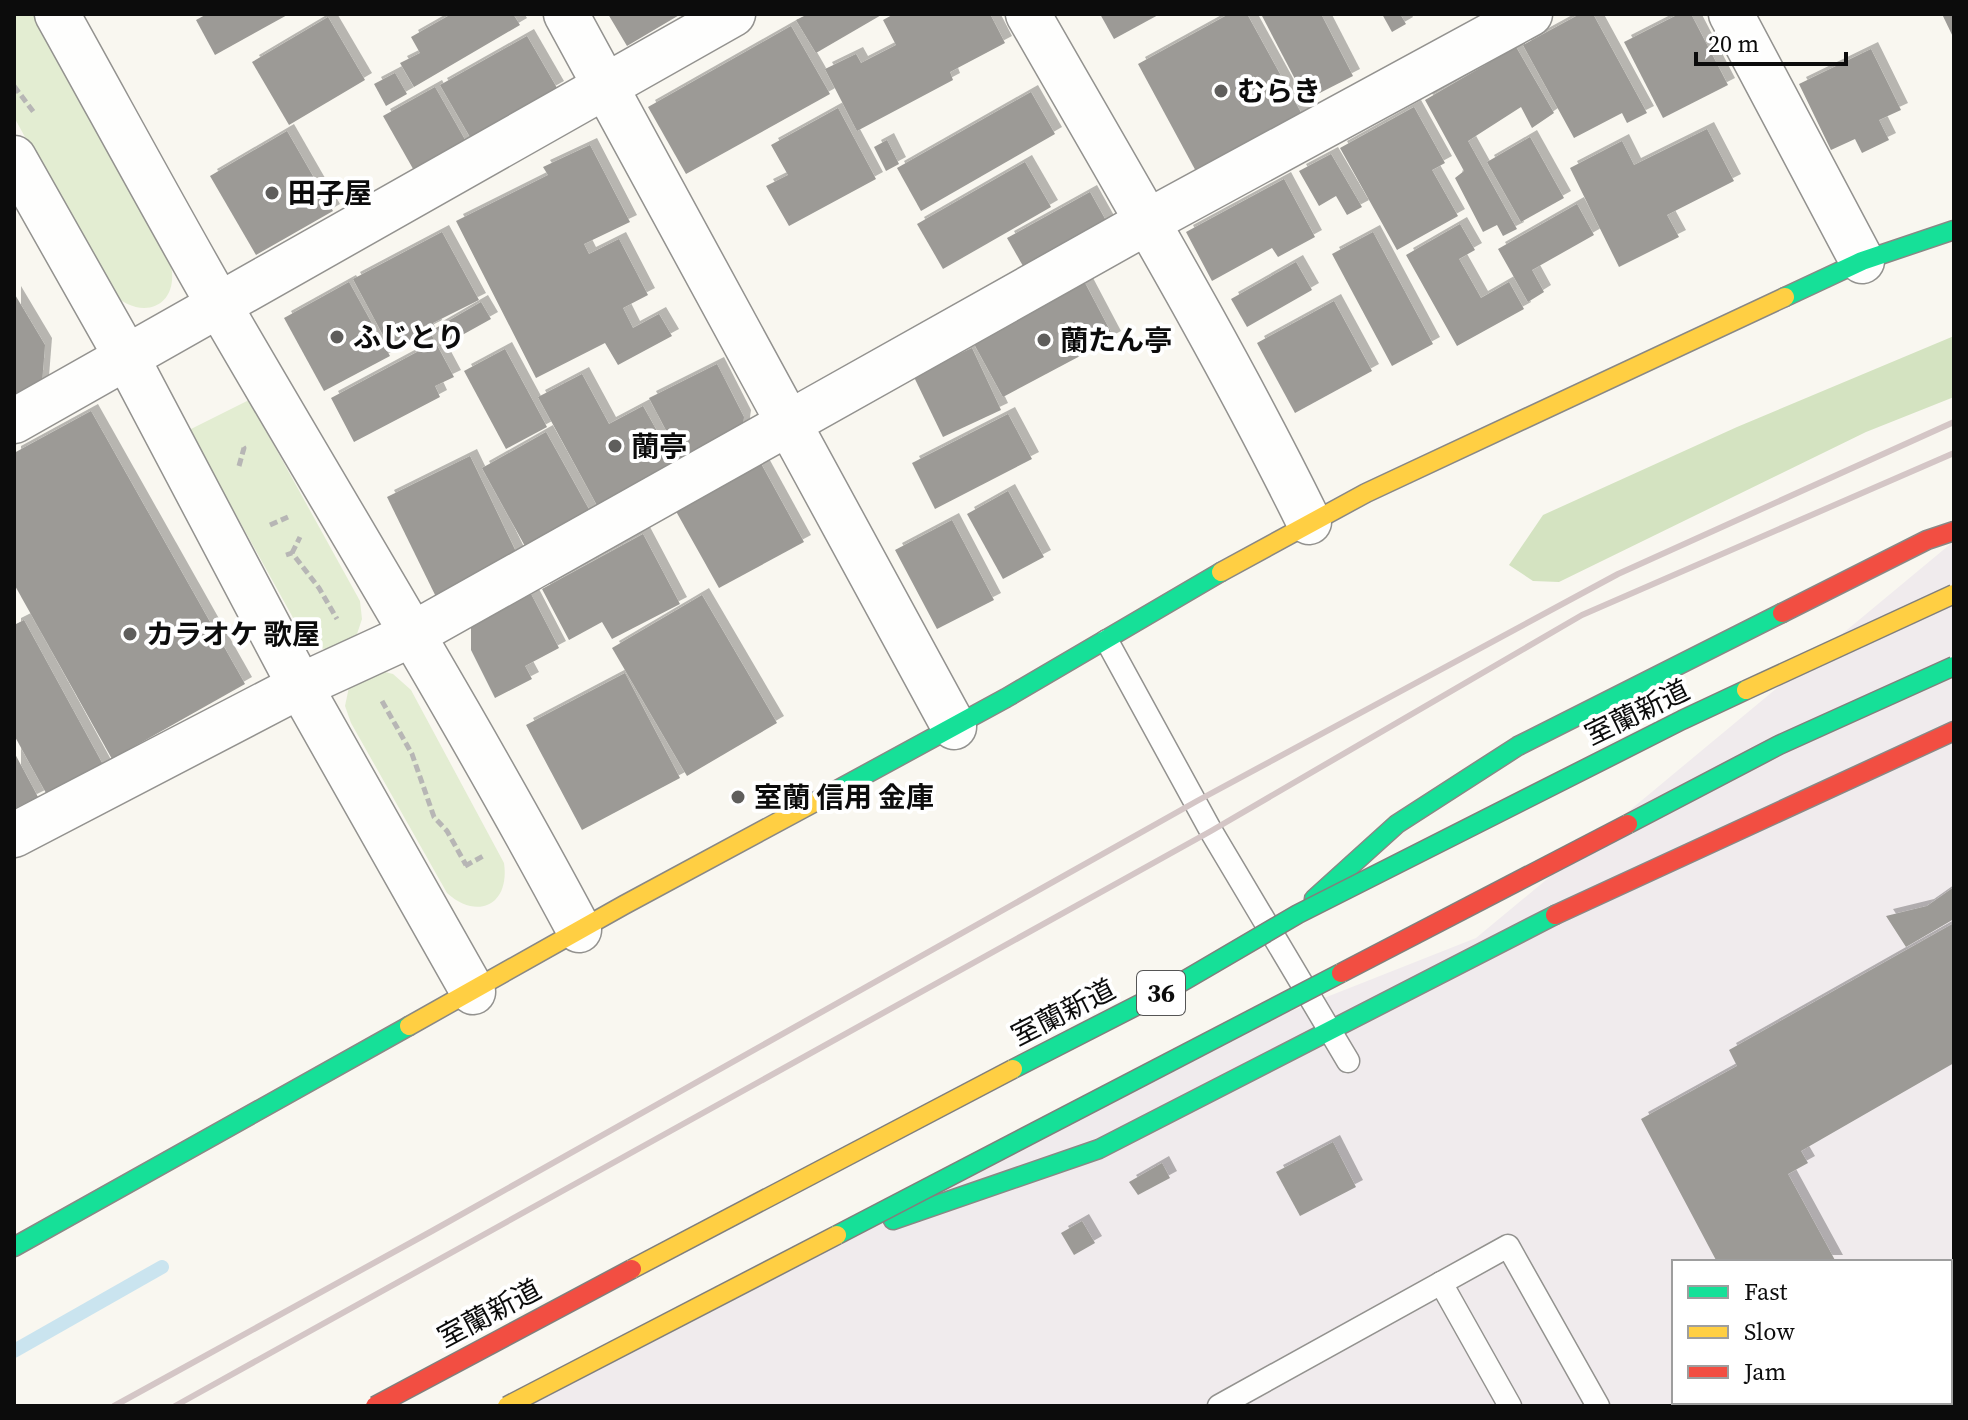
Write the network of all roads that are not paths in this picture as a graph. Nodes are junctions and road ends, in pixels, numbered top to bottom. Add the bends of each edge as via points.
1 (57, 14) edge
2 (566, 14) edge
3 (733, 14) edge
4 (1028, 14) edge
5 (1530, 14) edge
6 (1731, 14) edge
7 (607, 86) junction
8 (14, 158) edge
9 (1147, 222) junction
10 (1954, 230) edge
11 (1862, 261) junction
12 (218, 304) junction
13 (127, 358) junction
14 (14, 421) edge
15 (788, 425) junction
16 (1309, 522) junction
17 (1954, 531) edge
18 (1954, 594) edge
19 (413, 634) junction
20 (1107, 641) junction
21 (1954, 666) edge
22 (300, 686) junction
23 (954, 727) junction
24 (1954, 731) edge
25 (14, 835) edge
26 (1298, 914) junction
27 (579, 930) junction
28 (473, 992) junction
29 (1329, 1031) junction
30 (1348, 1061) dead end
31 (14, 1247) edge
32 (805, 1251) junction
33 (1441, 1283) junction
34 (375, 1406) edge
35 (507, 1406) edge
36 (1219, 1406) edge
37 (1510, 1406) edge
38 (1598, 1406) edge

1 - 12 street
2 - 7 street
3 - 7 street
4 - 9 street
5 - 9 street
6 - 11 street
7 - 12 street
7 - 15 street
8 - 13 street
9 - 15 street
9 - 16 street
10 - 11 main road
11 - 16 main road
12 - 13 street
12 - 19 street
13 - 14 street
13 - 22 street
15 - 19 street
15 - 23 street
16 - 20 main road
17 - 26 main road, bridge via 1518,746 1397,824
18 - 26 main road, 室蘭新道 / 36, bridge via 1682,720
19 - 22 street
19 - 27 street
20 - 23 main road
20 - 29 lane
21 - 32 main road, 36, bridge via 1779,745
22 - 25 street
22 - 28 street
23 - 27 main road
24 - 29 main road via 1568,908
26 - 34 main road, 室蘭新道 / 36, bridge via 1175,986
27 - 28 main road
28 - 31 main road
29 - 30 lane
29 - 32 main road via 1099,1149
32 - 35 main road, 36, bridge
33 - 36 lane
33 - 37 lane
33 - 38 lane via 1508,1246

